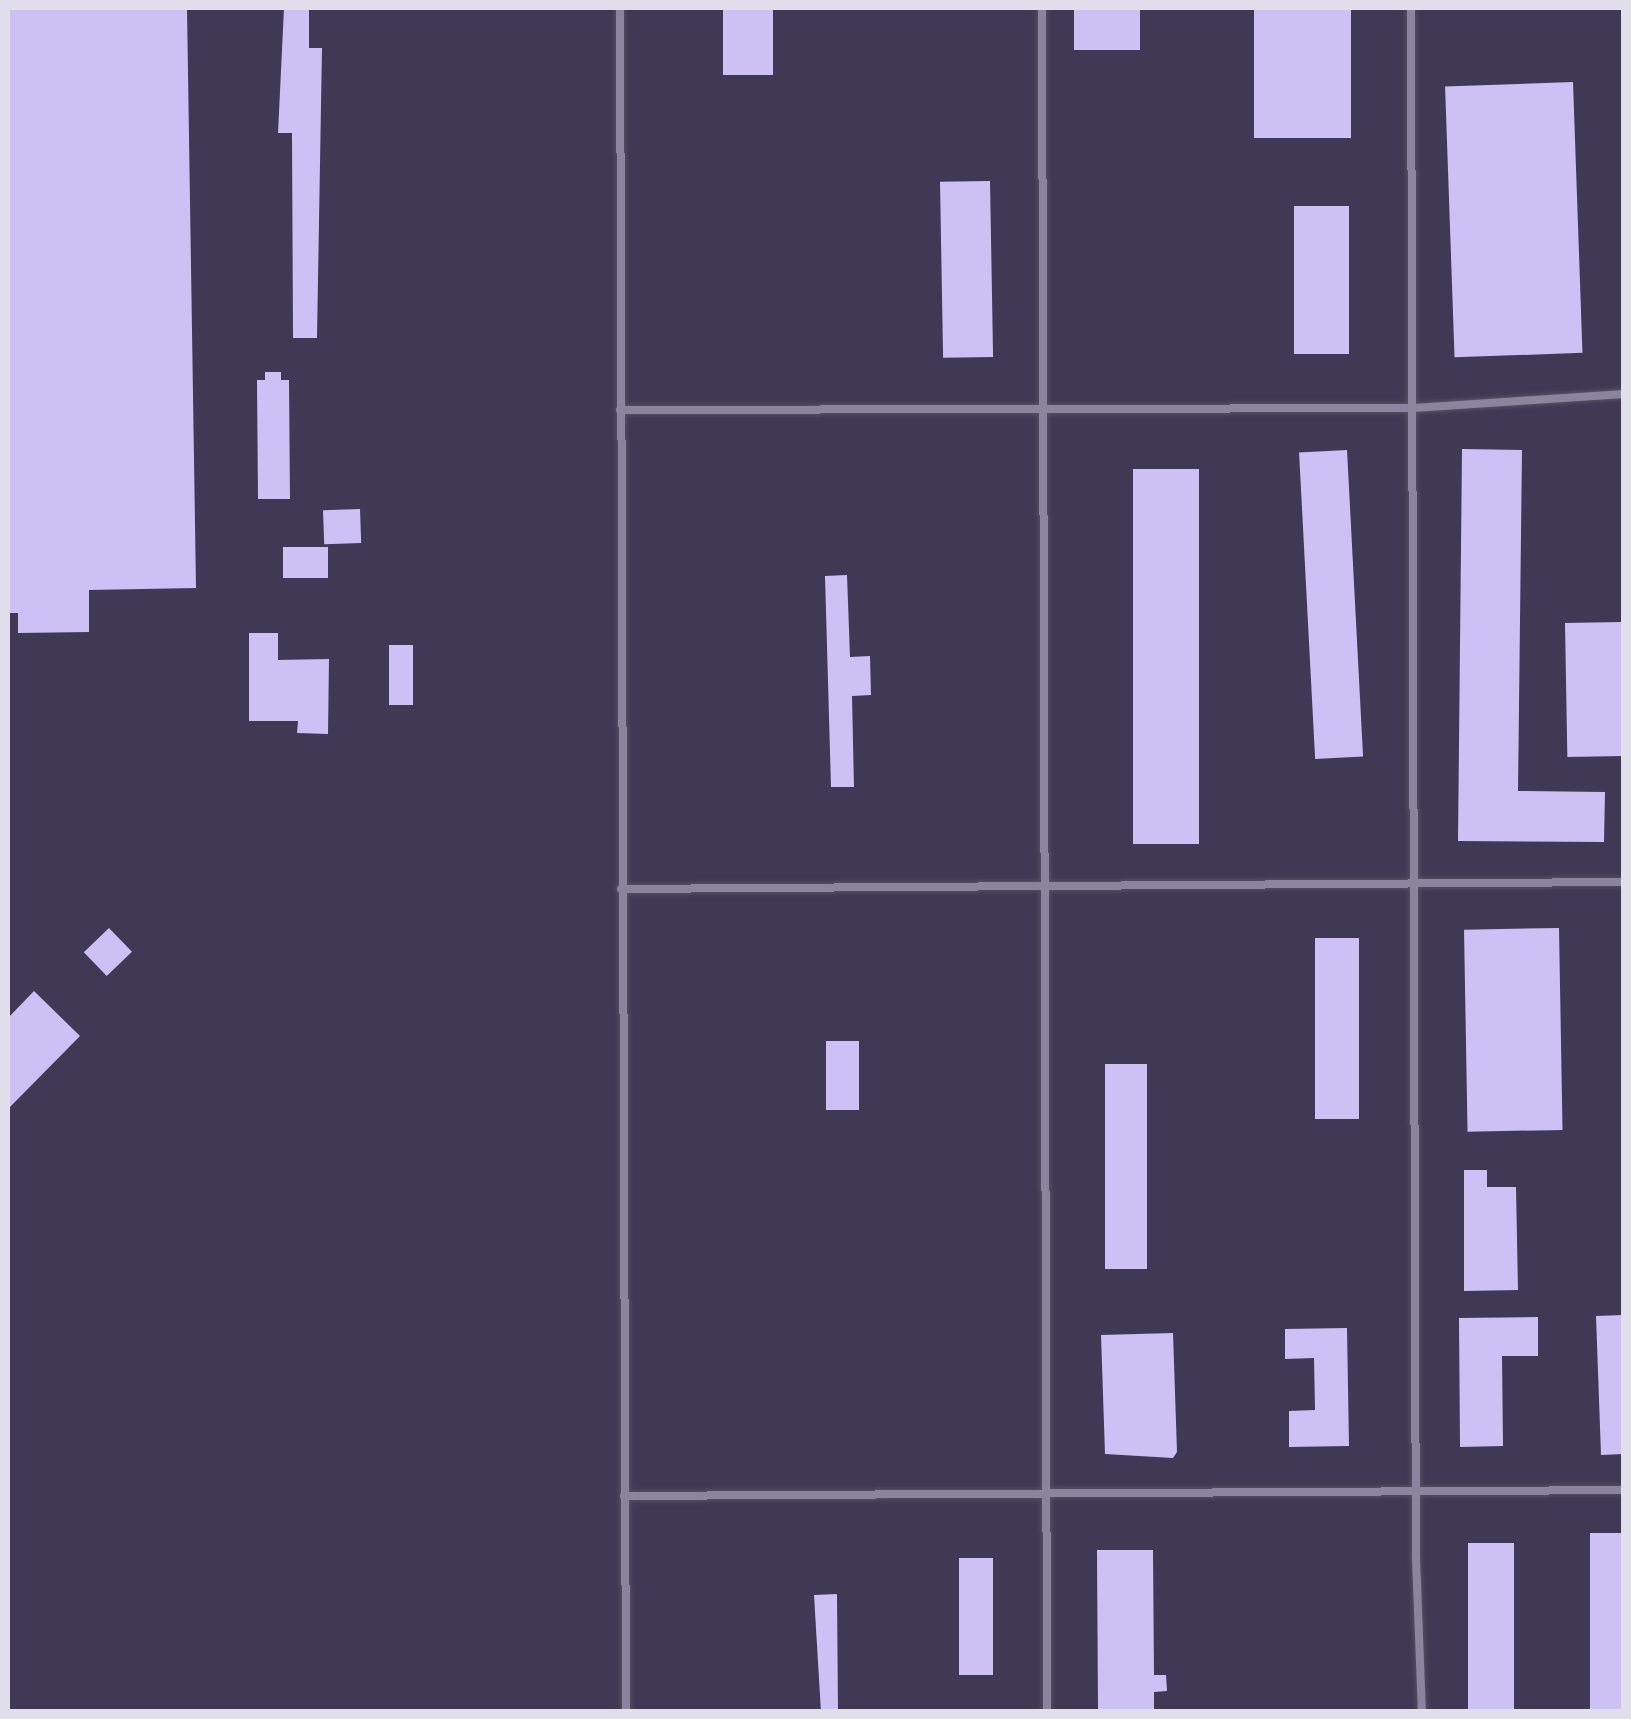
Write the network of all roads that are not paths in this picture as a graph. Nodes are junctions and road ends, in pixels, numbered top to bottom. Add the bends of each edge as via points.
1 (620, 8) edge
2 (1042, 8) edge
3 (1410, 8) edge
4 (1624, 394) edge
5 (1414, 408) junction
6 (1044, 409) junction
7 (620, 410) junction
8 (1624, 882) edge
9 (1415, 883) junction
10 (1049, 886) junction
11 (621, 889) junction
12 (1624, 1490) edge
13 (1416, 1494) junction
14 (1044, 1495) junction
15 (624, 1496) junction
16 (626, 1712) edge
17 (1046, 1712) edge
18 (1422, 1712) edge

1 - 7 lane
2 - 6 lane
3 - 5 lane
4 - 5 lane
5 - 6 lane
5 - 9 lane
6 - 7 lane
6 - 10 lane
7 - 11 lane
8 - 9 lane
9 - 10 lane
9 - 13 lane
10 - 11 lane
10 - 14 lane
11 - 15 lane
12 - 13 lane
13 - 14 lane
13 - 18 lane
14 - 15 lane
14 - 17 lane
15 - 16 lane

